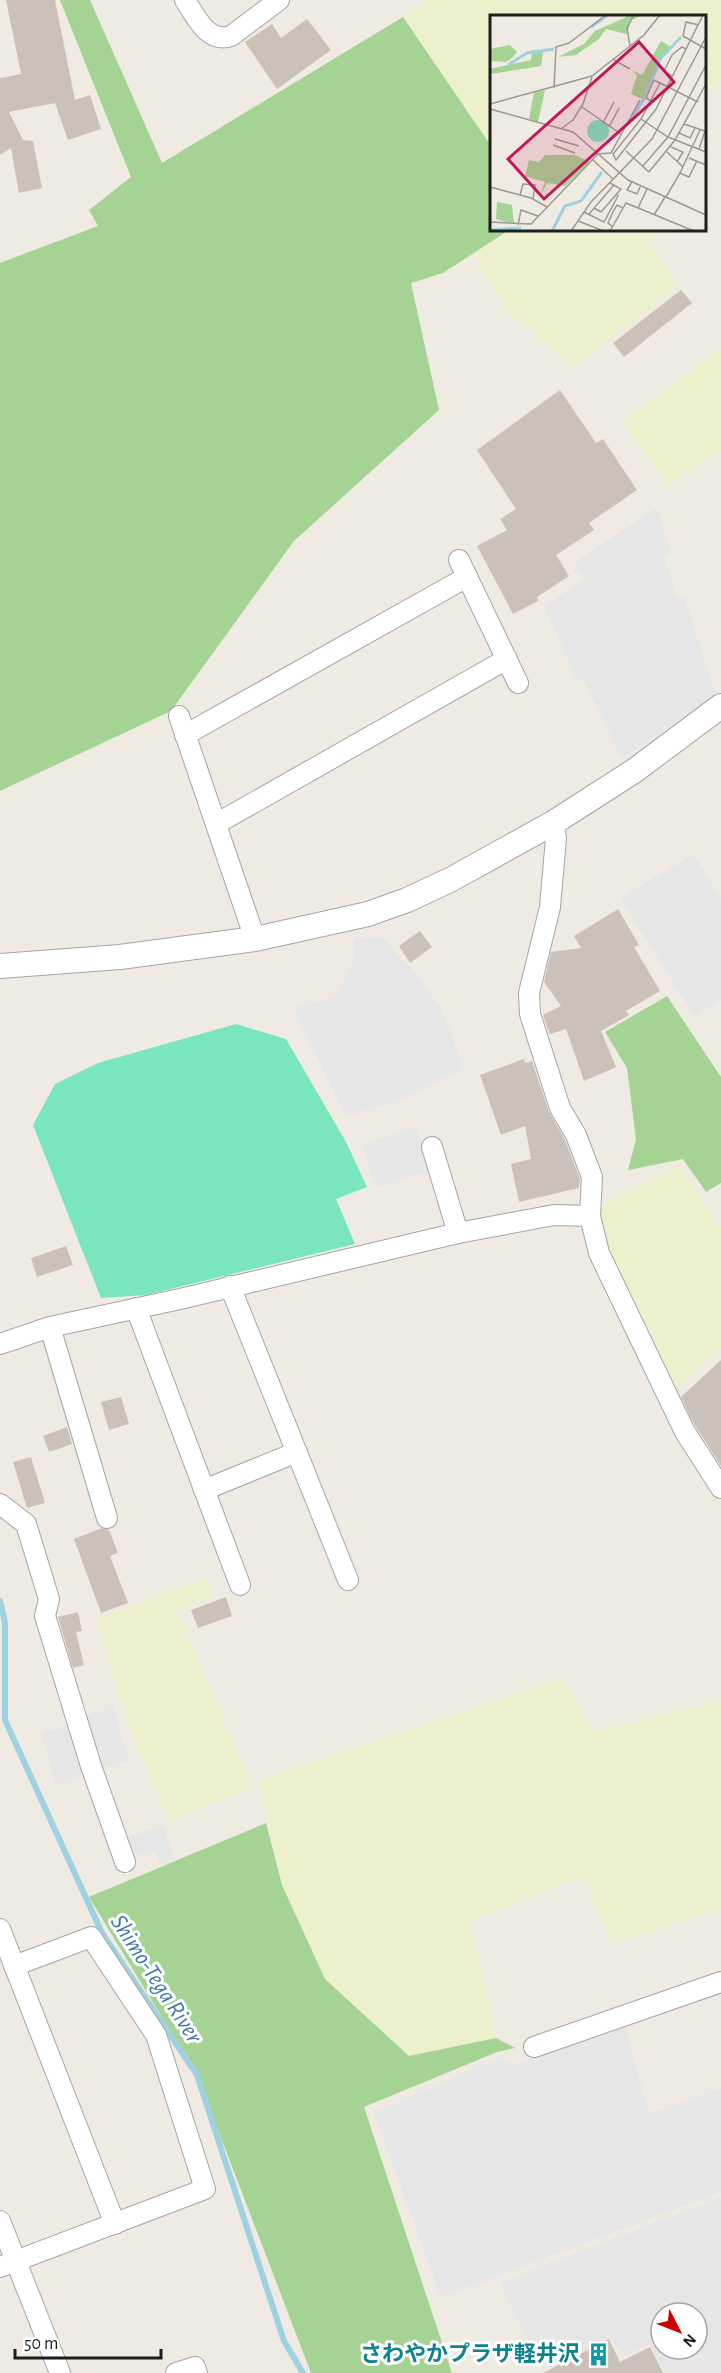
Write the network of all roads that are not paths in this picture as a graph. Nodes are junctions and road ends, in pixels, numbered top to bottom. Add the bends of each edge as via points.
1 (185, 0) edge
2 (279, 0) edge
3 (507, 659) junction
4 (518, 683) dead end
5 (721, 706) edge
6 (179, 717) dead end
7 (185, 735) junction
8 (553, 823) junction
9 (216, 824) junction
10 (255, 939) junction
11 (0, 966) edge
12 (432, 1147) dead end
13 (590, 1216) junction
14 (458, 1233) junction
15 (230, 1286) junction
16 (136, 1308) junction
17 (50, 1327) junction
18 (0, 1344) edge
19 (297, 1452) junction
20 (721, 1488) edge
21 (204, 1490) junction
22 (0, 1504) edge
23 (107, 1518) dead end
24 (348, 1580) dead end
25 (240, 1585) dead end
26 (125, 1862) dead end
27 (0, 1929) edge
28 (14, 1966) junction
29 (721, 1982) edge
30 (534, 2047) dead end
31 (0, 2221) edge
32 (115, 2224) junction
33 (8, 2264) edge
34 (60, 2373) edge
35 (176, 2373) edge
36 (197, 2373) edge

1 - 2 street via 204,28 222,39
3 - 4 street
3 - 7 street via 463,568
3 - 9 street
5 - 8 street via 634,771
6 - 7 street
7 - 9 street
8 - 10 street via 407,900 346,920
8 - 13 street via 556,838 550,907 529,993 530,1014 560,1108 576,1135 592,1177
9 - 10 street
10 - 11 street via 120,957
12 - 14 street
13 - 14 street via 554,1215
13 - 20 street via 604,1264 686,1432
14 - 15 street
15 - 16 street
15 - 19 street
16 - 17 street
16 - 21 street
17 - 18 street
17 - 23 street
19 - 21 street
19 - 24 street
21 - 25 street
22 - 26 street via 26,1524 49,1599 45,1616
27 - 28 street
28 - 32 street
28 - 32 street via 91,1937 156,2035 205,2189
29 - 30 street
31 - 33 street
32 - 33 street
33 - 34 street
35 - 36 street via 195,2367

